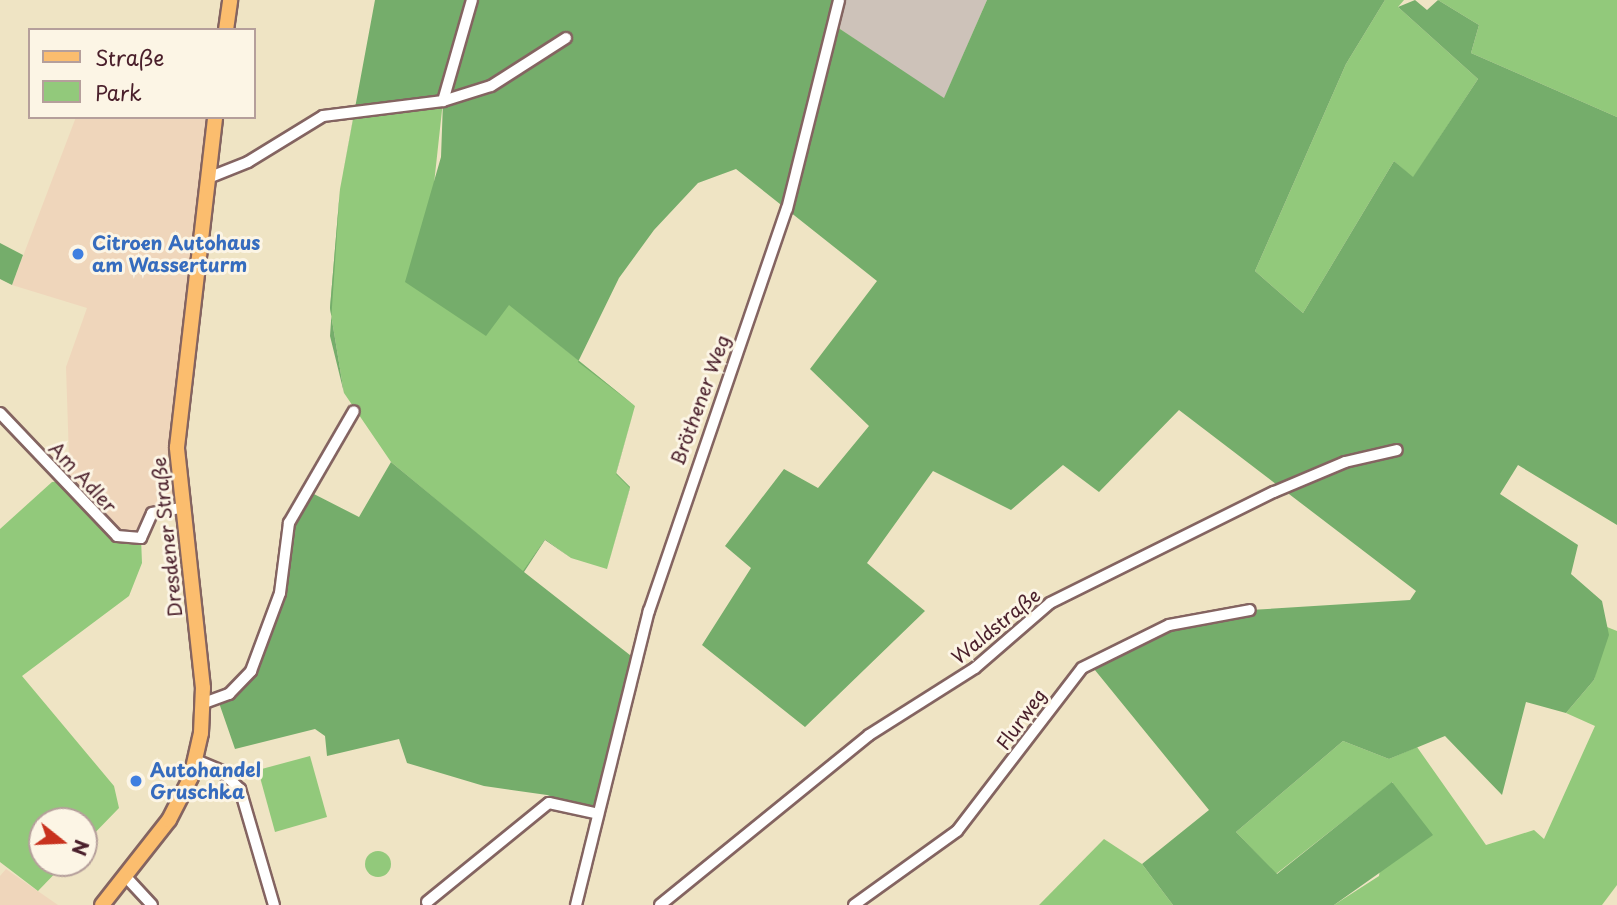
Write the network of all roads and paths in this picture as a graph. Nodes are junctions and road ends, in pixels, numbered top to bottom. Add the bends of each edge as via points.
1 (230, 0) edge
2 (472, 0) edge
3 (839, 0) edge
4 (226, 28) edge
5 (566, 38) dead end
6 (443, 101) junction
7 (215, 119) edge
8 (208, 178) junction
9 (354, 411) dead end
10 (0, 414) edge
11 (1397, 450) dead end
12 (180, 508) junction
13 (1250, 610) dead end
14 (204, 703) junction
15 (196, 760) junction
16 (594, 813) junction
17 (126, 877) junction
18 (427, 902) dead end
19 (102, 905) edge
20 (152, 905) edge
21 (274, 905) edge
22 (576, 905) edge
23 (660, 905) edge
24 (854, 905) edge

1 - 4 main road
2 - 6 street
3 - 16 street, Bröthener Weg via 787,209 682,501
5 - 6 street via 491,86
6 - 8 street via 323,116 248,162
7 - 8 main road, Dresdener Straße
8 - 12 main road, Dresdener Straße via 179,401
9 - 14 street via 289,523 280,593 251,671 229,694
10 - 12 street, Am Adler via 117,536 141,538 152,513
11 - 23 street, Waldstraße via 1345,461 1274,492 1050,603 975,668 869,736
12 - 14 main road, Dresdener Straße
13 - 24 street, Flurweg via 1169,625 1082,668 957,831
14 - 15 main road, Dresdener Straße
15 - 17 main road, Dresdener Straße via 169,820
15 - 21 street via 240,789
16 - 18 street via 548,803
16 - 22 street, Bröthener Weg
17 - 19 main road, Dresdener Straße
17 - 20 street

